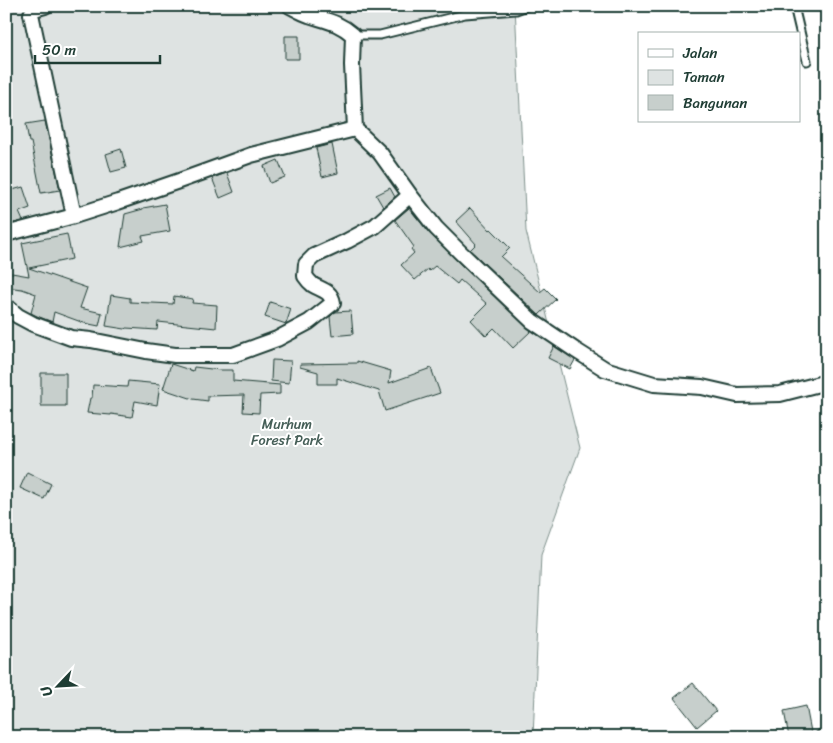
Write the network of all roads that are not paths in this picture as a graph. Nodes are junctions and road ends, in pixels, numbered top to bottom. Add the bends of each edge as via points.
1 (45, 6) edge
2 (290, 6) edge
3 (528, 6) edge
4 (794, 6) edge
5 (353, 36) junction
6 (807, 61) dead end
7 (355, 129) junction
8 (410, 195) junction
9 (74, 216) junction
10 (6, 234) edge
11 (6, 306) edge
12 (827, 382) edge

1 - 9 street via 34,9 31,14
2 - 5 street via 345,28
3 - 5 lane via 465,14 380,35
4 - 6 lane
5 - 7 street
7 - 8 street via 380,152
7 - 9 street via 251,155
8 - 11 street via 374,226 314,256 306,264 305,276 311,284 329,293 333,303 309,322 278,339 233,355 165,354 71,338 33,324
8 - 12 street via 436,228 532,321 605,368 654,384 702,386 737,396 780,394
9 - 10 street

